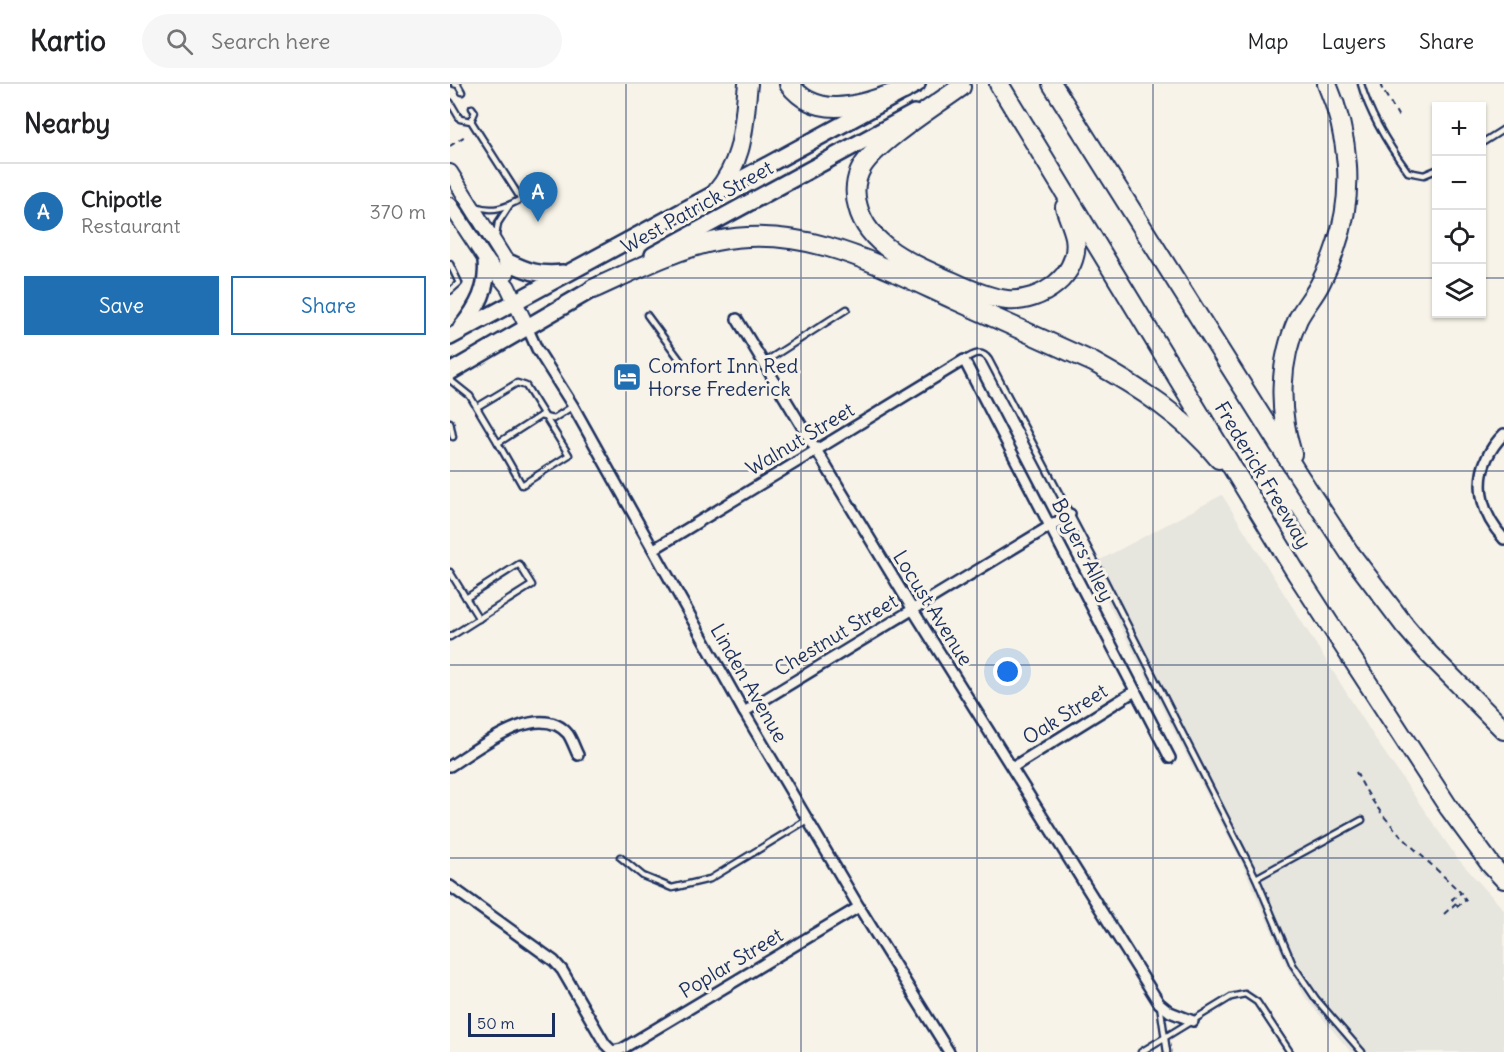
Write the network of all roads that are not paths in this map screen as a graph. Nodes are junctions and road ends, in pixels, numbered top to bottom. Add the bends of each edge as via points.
1 (454, 84) edge
2 (748, 84) edge
3 (789, 84) edge
4 (1052, 84) edge
5 (1327, 84) edge
6 (1361, 84) edge
7 (964, 86) edge
8 (910, 87) edge
9 (462, 92) dead end
10 (1004, 92) edge
11 (450, 102) edge
12 (472, 108) dead end
13 (471, 121) junction
14 (1504, 129) edge
15 (1486, 140) edge
16 (450, 172) edge
17 (1432, 172) edge
18 (1056, 180) junction
19 (716, 193) junction
20 (466, 198) junction
21 (450, 205) edge
22 (509, 206) junction
23 (495, 245) junction
24 (486, 260) junction
25 (506, 261) junction
26 (450, 264) edge
27 (569, 272) junction
28 (508, 287) junction
29 (593, 289) junction
30 (450, 291) edge
31 (516, 301) junction
32 (847, 309) dead end
33 (647, 315) dead end
34 (737, 319) dead end
35 (527, 327) junction
36 (453, 335) edge
37 (964, 360) junction
38 (763, 363) junction
39 (682, 364) dead end
40 (450, 372) edge
41 (450, 380) edge
42 (573, 400) junction
43 (477, 407) junction
44 (547, 417) junction
45 (450, 422) edge
46 (1504, 434) edge
47 (453, 437) dead end
48 (498, 443) junction
49 (816, 451) junction
50 (1299, 476) junction
51 (1070, 514) junction
52 (1050, 526) junction
53 (1504, 539) edge
54 (654, 549) junction
55 (450, 572) edge
56 (1297, 574) junction
57 (466, 598) junction
58 (912, 610) junction
59 (479, 619) junction
60 (450, 637) edge
61 (1136, 691) junction
62 (744, 712) junction
63 (1504, 730) edge
64 (578, 755) dead end
65 (1170, 758) dead end
66 (450, 766) edge
67 (1013, 767) junction
68 (808, 820) junction
69 (1362, 820) dead end
70 (620, 857) dead end
71 (1256, 878) junction
72 (1504, 879) edge
73 (450, 886) edge
74 (859, 907) junction
75 (1159, 1002) junction
76 (1192, 1021) junction
77 (1166, 1038) junction
78 (949, 1052) edge
79 (1141, 1052) edge
80 (1167, 1052) edge
81 (1290, 1052) edge
82 (1362, 1052) edge

1 - 9 lane
2 - 19 highway via 739,154 729,177
3 - 8 highway via 806,98 831,109
4 - 50 highway, Frederick Freeway
5 - 50 highway via 1345,140 1347,184 1337,244 1320,285 1299,317 1285,363 1285,432
6 - 17 lane via 1391,149 1408,172
7 - 18 highway via 911,122 862,167 855,199 872,234 927,271 1006,300 1025,299 1041,294 1064,277 1075,251 1075,238
7 - 29 main road, West Patrick Street
8 - 19 main road, West Patrick Street
10 - 18 highway, Frederick Freeway
11 - 13 lane via 460,119
12 - 13 lane via 475,112
13 - 22 lane via 521,199
14 - 15 lane
16 - 20 main road
18 - 56 highway, Frederick Freeway
19 - 27 main road, West Patrick Street
20 - 22 lane via 485,209
20 - 23 main road
21 - 24 main road
22 - 23 lane via 498,223
23 - 25 main road
24 - 28 main road
24 - 36 main road via 488,274 483,294 471,316
25 - 27 main road via 545,275
25 - 28 main road
26 - 30 lane via 459,283
27 - 31 main road, West Patrick Street
28 - 31 main road
29 - 35 main road, West Patrick Street
29 - 56 highway via 682,249 718,240 782,238 847,251 1093,362 1146,394 1215,455
31 - 35 main road
31 - 36 main road, West Patrick Street
32 - 38 lane
33 - 39 lane
34 - 38 street, Locust Avenue
35 - 40 main road, West Patrick Street
35 - 42 street, Linden Avenue via 537,349
37 - 49 street, Walnut Street
37 - 51 lane via 974,354 986,355
37 - 52 street, Boyers Alley
38 - 49 street, Locust Avenue
41 - 43 lane via 471,396
42 - 44 lane via 553,419
42 - 54 street, Linden Avenue
43 - 44 lane via 517,383 526,386
43 - 48 lane
44 - 48 lane via 540,416
44 - 48 lane via 569,455 522,485
45 - 47 lane
46 - 53 street via 1486,456 1482,486 1489,519
49 - 54 street, Walnut Street
49 - 58 street, Locust Avenue
50 - 63 highway, Frederick Freeway via 1349,552 1405,626
51 - 52 street, Chestnut Street
51 - 71 lane
52 - 58 street, Chestnut Street
52 - 61 street, Boyers Alley
54 - 62 street, Linden Avenue
55 - 57 lane
56 - 72 highway, Frederick Freeway via 1449,808
57 - 59 lane
57 - 59 lane via 519,564 532,585
58 - 62 street, Chestnut Street
58 - 67 street, Locust Avenue
59 - 60 lane
61 - 65 street, Boyers Alley
61 - 67 street, Oak Street
62 - 68 street, Linden Avenue
64 - 66 street via 568,734 545,721 526,723 505,732
67 - 75 street, Locust Avenue
68 - 70 lane via 710,879 672,888 643,876
68 - 74 street, Linden Avenue
69 - 71 lane
71 - 82 lane via 1293,965 1316,999
73 - 74 street, Poplar Street via 554,961 612,1051 622,1050
74 - 78 street, Linden Avenue
75 - 76 street, Locust Avenue via 1170,1012
75 - 77 lane
76 - 77 lane
76 - 81 lane via 1231,997 1245,994 1257,1002
77 - 79 lane
77 - 80 lane

